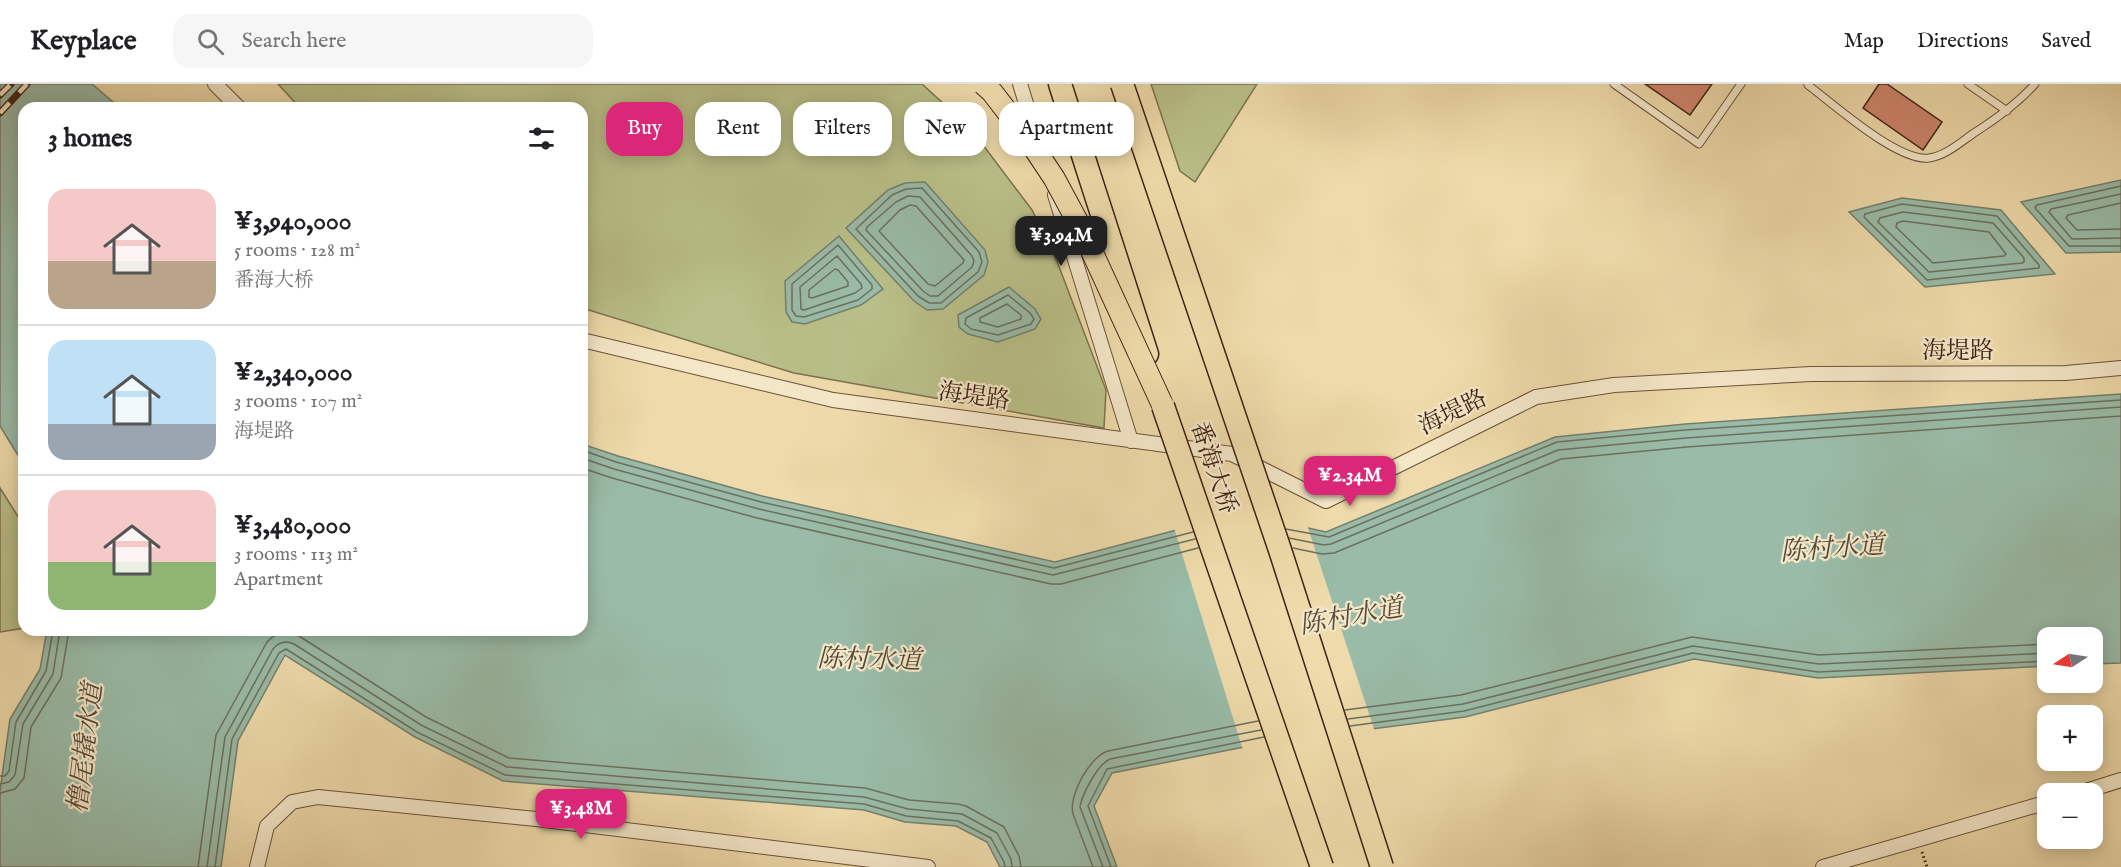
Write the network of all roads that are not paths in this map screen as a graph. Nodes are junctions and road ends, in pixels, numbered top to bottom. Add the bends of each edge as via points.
1 (215, 84) edge
2 (983, 84) edge
3 (1020, 84) edge
4 (1060, 84) edge
5 (1122, 84) edge
6 (1614, 84) edge
7 (1741, 84) edge
8 (1808, 84) edge
9 (1968, 84) edge
10 (2035, 84) edge
11 (232, 102) edge
12 (2007, 111) junction
13 (588, 341) edge
14 (2121, 368) edge
15 (1164, 406) junction
16 (1131, 441) junction
17 (2121, 780) edge
18 (2103, 786) edge
19 (2037, 805) edge
20 (256, 867) edge
21 (928, 867) edge
22 (1322, 867) edge
23 (1382, 867) edge
24 (1823, 867) edge

1 - 11 street
2 - 15 main road, bridge via 1054,178
3 - 16 street
4 - 15 highway, 番海大桥, bridge
5 - 23 highway, 番海大桥, bridge via 1280,550
6 - 7 lane via 1699,144
8 - 12 lane via 1894,148 1918,158 1943,153
9 - 12 lane
10 - 12 lane
13 - 16 street, 海堤路 via 833,400
14 - 16 street, 海堤路 via 2066,373 1811,374 1614,385 1536,397 1326,501 1232,454
15 - 22 highway, 番海大桥, bridge
17 - 18 street
19 - 24 street
20 - 21 street via 267,826 292,802 318,797

